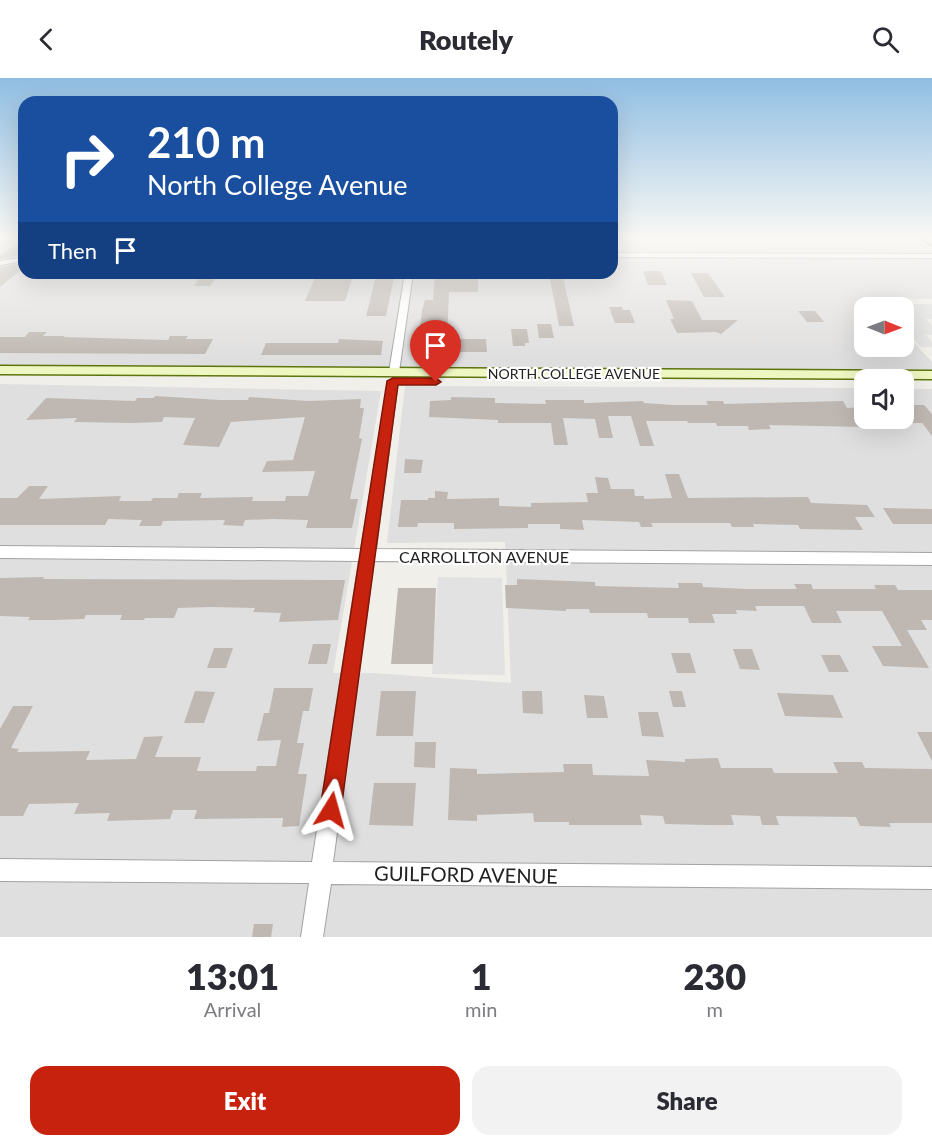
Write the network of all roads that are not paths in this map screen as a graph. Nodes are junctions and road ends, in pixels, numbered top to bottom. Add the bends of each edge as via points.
1 (408, 279) edge
2 (0, 370) edge
3 (932, 375) edge
4 (393, 377) junction
5 (0, 378) edge
6 (932, 383) edge
7 (854, 384) edge
8 (914, 384) edge
9 (0, 552) edge
10 (368, 555) junction
11 (932, 559) edge
12 (0, 870) edge
13 (321, 873) junction
14 (932, 878) edge
15 (312, 937) edge

1 - 4 street
2 - 4 main road, NORTH COLLEGE AVENUE
3 - 4 main road, NORTH COLLEGE AVENUE
4 - 5 main road, NORTH COLLEGE AVENUE
4 - 7 main road, NORTH COLLEGE AVENUE
4 - 10 street
6 - 8 main road
9 - 10 street, CARROLLTON AVENUE
10 - 11 street, CARROLLTON AVENUE
10 - 13 street
12 - 13 street, GUILFORD AVENUE
13 - 14 street, GUILFORD AVENUE
13 - 15 street

